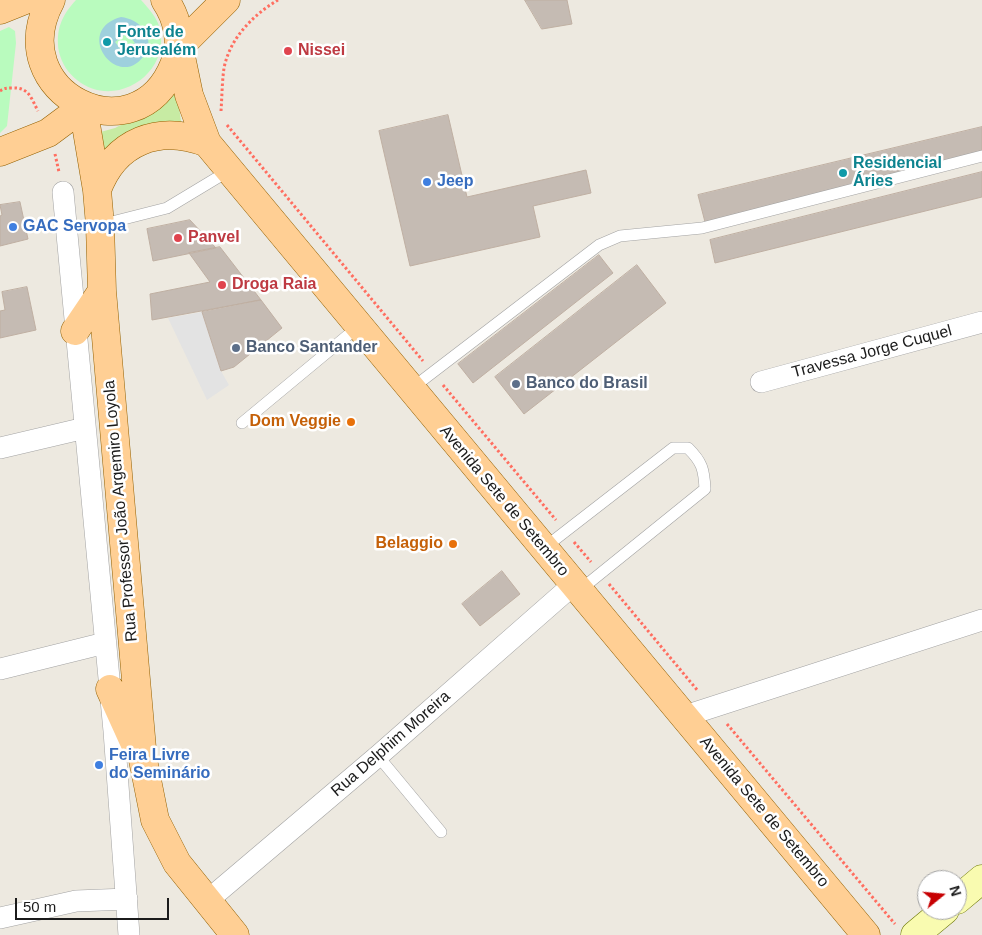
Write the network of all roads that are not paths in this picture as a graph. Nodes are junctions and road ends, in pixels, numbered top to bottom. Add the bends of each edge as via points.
1 (25, 0) edge
2 (51, 0) edge
3 (165, 0) edge
4 (224, 1) edge
5 (0, 10) edge
6 (179, 47) junction
7 (82, 107) junction
8 (45, 125) junction
9 (89, 142) junction
10 (206, 143) junction
11 (0, 152) edge
12 (982, 156) edge
13 (230, 170) junction
14 (97, 190) junction
15 (63, 192) dead end
16 (100, 225) junction
17 (102, 291) junction
18 (982, 322) edge
19 (359, 326) junction
20 (75, 331) junction
21 (762, 382) dead end
22 (411, 389) junction
23 (242, 423) dead end
24 (85, 428) junction
25 (0, 448) edge
26 (544, 548) junction
27 (577, 588) junction
28 (982, 620) edge
29 (105, 643) junction
30 (0, 669) edge
31 (110, 689) junction
32 (684, 716) junction
33 (378, 756) junction
34 (143, 760) junction
35 (441, 832) dead end
36 (982, 879) edge
37 (967, 892) edge
38 (127, 899) junction
39 (206, 901) junction
40 (0, 918) edge
41 (933, 920) edge
42 (129, 935) edge
43 (234, 935) edge
44 (866, 935) edge
45 (914, 935) edge

1 - 5 main road
2 - 7 main road via 44,11 38,39 43,67 59,91
3 - 6 main road, Avenida Sete de Setembro via 174,15
4 - 6 main road
6 - 7 main road via 170,75 162,87 139,105 111,112
6 - 10 main road, Avenida Sete de Setembro via 189,95
7 - 8 main road
7 - 9 main road, Rua Professor João Argemiro Loyola
8 - 9 main road
8 - 11 main road
9 - 14 main road, Rua Professor João Argemiro Loyola
10 - 13 main road, Avenida Sete de Setembro
10 - 14 main road via 178,135 138,142 112,161
12 - 22 lane via 702,228 620,236 599,246
13 - 16 lane via 167,208
13 - 19 main road, Avenida Sete de Setembro
14 - 16 main road, Rua Professor João Argemiro Loyola
15 - 20 street, Rua Professor João Argemiro Loyola
16 - 17 main road, Rua Professor João Argemiro Loyola
17 - 20 main road
17 - 34 main road, Rua Professor João Argemiro Loyola
18 - 21 street, Travessa Jorge Cuquel
19 - 22 main road, Avenida Sete de Setembro
19 - 23 lane
20 - 24 street, Rua Professor João Argemiro Loyola
22 - 26 main road, Avenida Sete de Setembro
24 - 25 street
24 - 29 street, Rua Professor João Argemiro Loyola
26 - 27 main road, Avenida Sete de Setembro
26 - 27 lane via 673,448 688,448 699,459 705,489
27 - 32 main road, Avenida Sete de Setembro
27 - 33 street, Rua Delphim Moreira
28 - 32 street
29 - 30 street
29 - 31 street, Rua Professor João Argemiro Loyola
31 - 34 main road
31 - 38 street, Rua Professor João Argemiro Loyola
32 - 44 main road, Avenida Sete de Setembro
33 - 35 lane
33 - 39 street, Rua Delphim Moreira
34 - 39 main road, Rua Professor João Argemiro Loyola via 155,820 177,863
36 - 37 street
38 - 40 street via 76,901
38 - 42 street, Rua Professor João Argemiro Loyola
39 - 43 main road, Rua Professor João Argemiro Loyola
41 - 45 street

